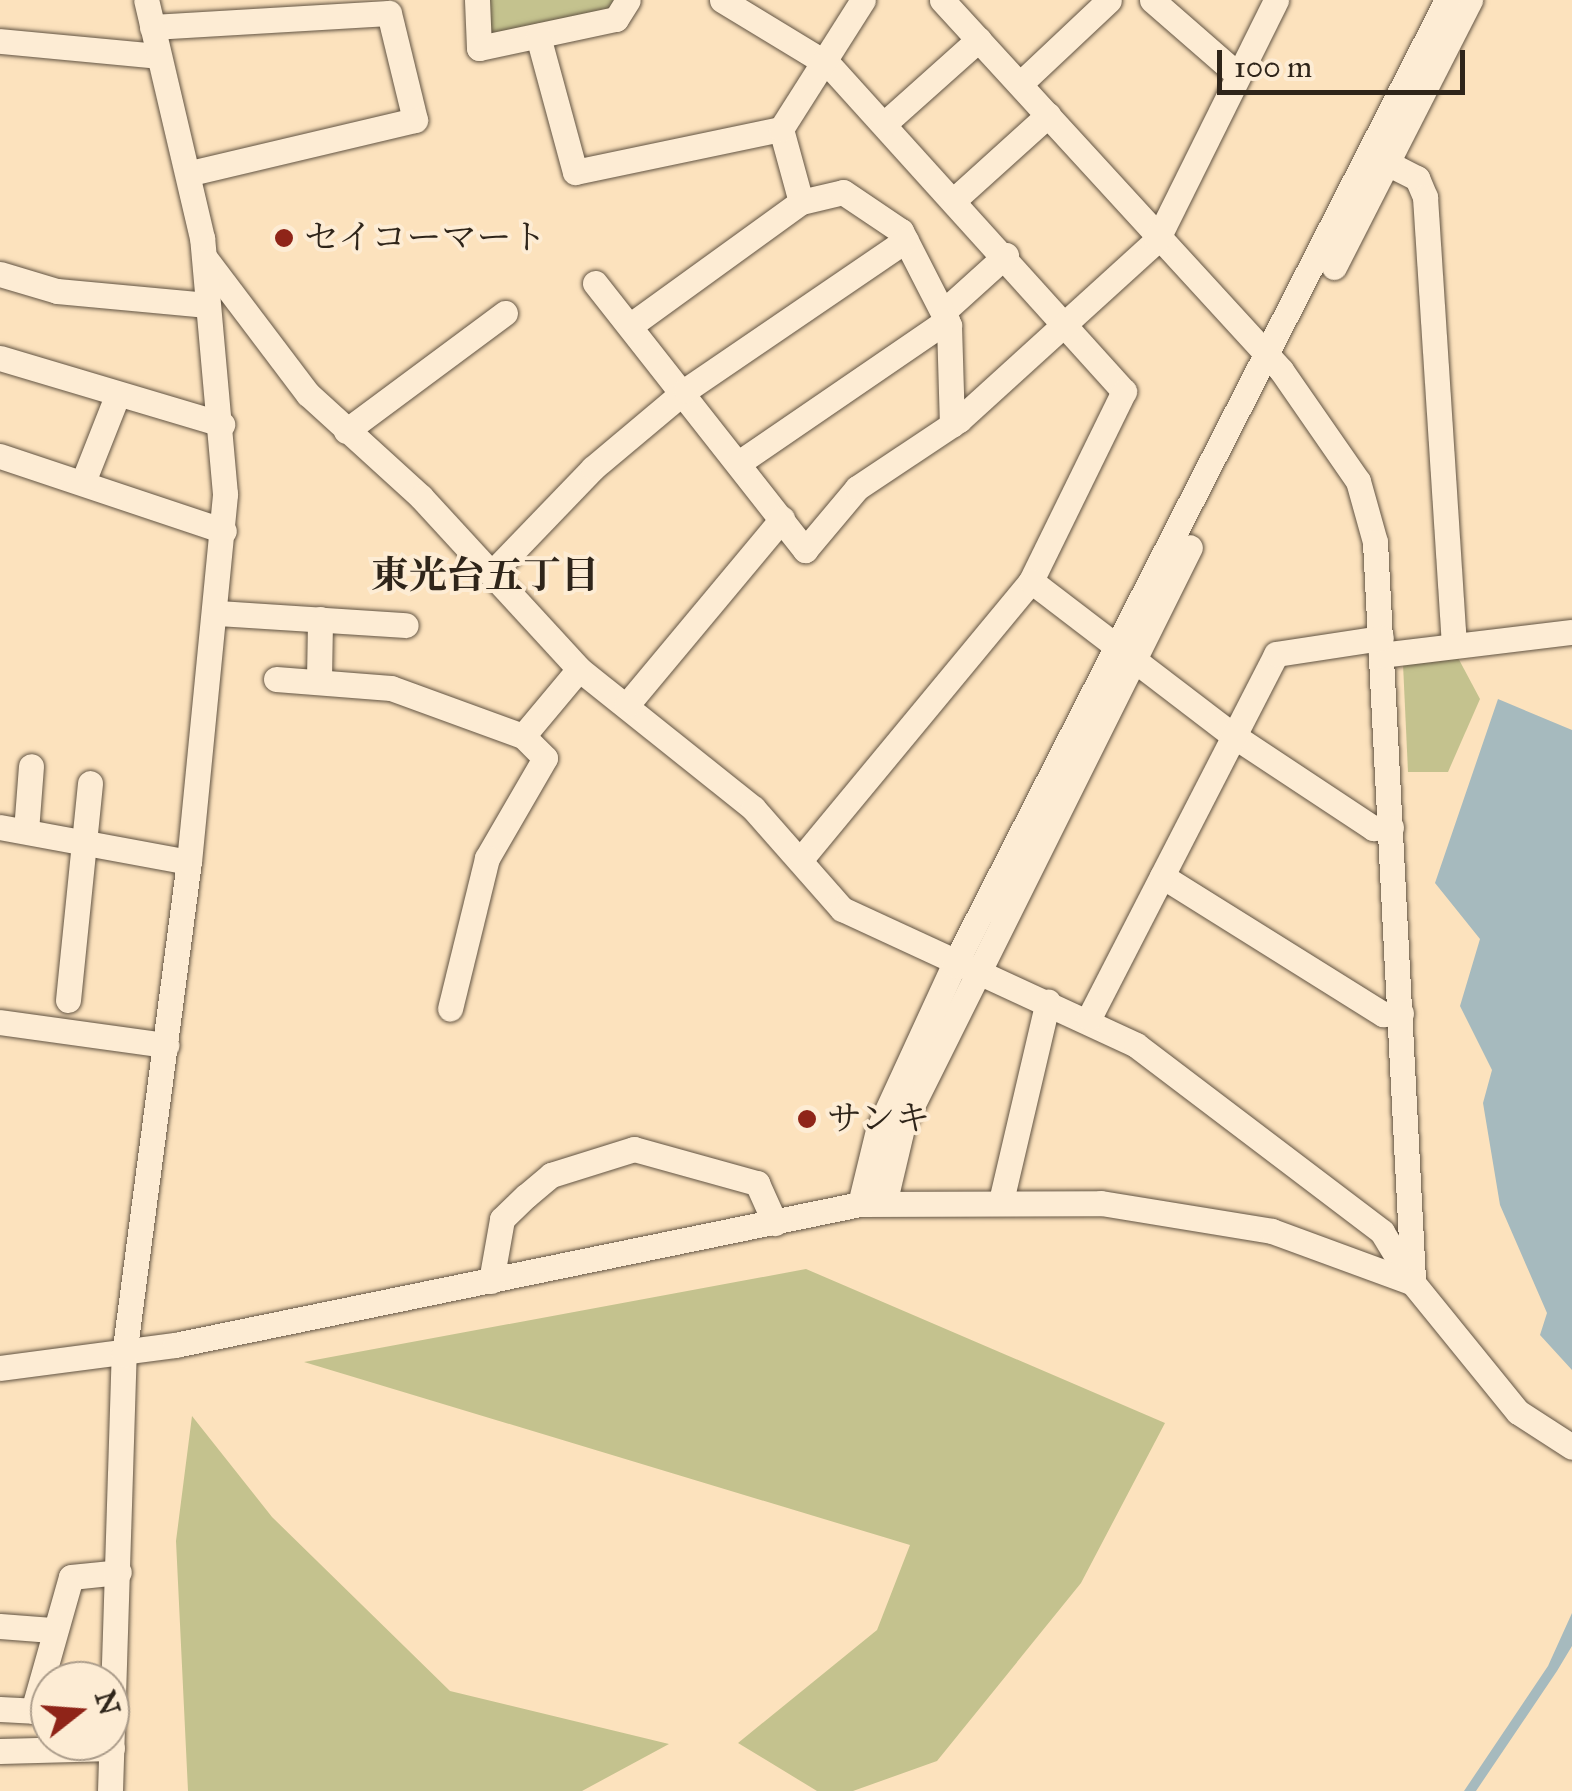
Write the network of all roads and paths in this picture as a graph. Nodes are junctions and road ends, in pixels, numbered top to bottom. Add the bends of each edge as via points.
1 (146, 0) edge
2 (477, 0) edge
3 (628, 0) edge
4 (722, 0) edge
5 (863, 0) edge
6 (942, 0) edge
7 (1109, 0) edge
8 (1152, 0) edge
9 (1276, 0) edge
10 (1448, 0) edge
11 (1470, 0) edge
12 (152, 28) junction
13 (538, 36) junction
14 (979, 39) junction
15 (0, 41) edge
16 (158, 56) junction
17 (820, 56) junction
18 (1238, 75) junction
19 (1020, 84) junction
20 (1048, 115) junction
21 (884, 124) junction
22 (782, 129) junction
23 (1386, 163) junction
24 (190, 172) junction
25 (954, 200) junction
26 (800, 202) junction
27 (906, 240) junction
28 (1157, 240) junction
29 (1006, 256) junction
30 (204, 258) junction
31 (0, 274) edge
32 (596, 282) dead end
33 (208, 305) junction
34 (505, 312) dead end
35 (945, 316) junction
36 (631, 324) junction
37 (1068, 324) junction
38 (0, 358) edge
39 (1276, 364) junction
40 (686, 390) junction
41 (117, 396) junction
42 (222, 424) junction
43 (952, 425) junction
44 (346, 432) junction
45 (0, 456) edge
46 (740, 462) junction
47 (83, 482) junction
48 (782, 518) junction
49 (224, 531) junction
50 (492, 574) junction
51 (1031, 581) junction
52 (218, 613) junction
53 (320, 619) junction
54 (406, 625) dead end
55 (1572, 632) edge
56 (1381, 646) junction
57 (1454, 646) junction
58 (1125, 653) junction
59 (578, 669) junction
60 (276, 679) dead end
61 (319, 679) junction
62 (626, 706) junction
63 (523, 736) junction
64 (1234, 736) junction
65 (31, 766) dead end
66 (90, 782) dead end
67 (1391, 827) junction
68 (13, 829) edge
69 (82, 838) junction
70 (800, 860) junction
71 (190, 862) junction
72 (1162, 876) junction
73 (964, 969) junction
74 (68, 1000) dead end
75 (1048, 1001) junction
76 (450, 1009) dead end
77 (1401, 1014) junction
78 (1089, 1018) junction
79 (0, 1022) edge
80 (166, 1045) junction
81 (1001, 1201) junction
82 (873, 1202) junction
83 (775, 1223) junction
84 (491, 1281) junction
85 (1413, 1283) junction
86 (124, 1354) junction
87 (0, 1368) edge
88 (1572, 1447) edge
89 (119, 1572) junction
90 (0, 1626) edge
91 (52, 1630) junction
92 (115, 1661) edge
93 (0, 1709) edge
94 (30, 1749) edge
95 (0, 1750) edge
96 (111, 1761) edge
97 (110, 1791) edge

1 - 12 street
2 - 13 street via 480,48
3 - 13 street via 616,20
4 - 17 street
5 - 17 street
6 - 14 street
7 - 19 street
8 - 18 street
9 - 18 street
10 - 39 street
11 - 23 street
12 - 16 street
12 - 24 street via 389,13 415,120
13 - 22 street via 576,172
14 - 19 street
14 - 21 street
15 - 16 street
16 - 24 street
17 - 21 street
17 - 22 street
18 - 28 street
19 - 20 street
20 - 25 street
20 - 28 street
21 - 25 street
22 - 26 street
23 - 39 street
23 - 57 street via 1417,178 1425,198
24 - 30 street
25 - 29 street
26 - 27 street via 843,192 870,202
26 - 36 street
27 - 35 street
27 - 40 street
28 - 37 street
28 - 39 street
29 - 35 street
29 - 37 street
30 - 33 street
30 - 44 street via 282,366
31 - 33 street via 57,291
32 - 36 street
33 - 42 street
34 - 44 street
35 - 43 street
35 - 46 street
36 - 40 street
37 - 43 street
37 - 51 street via 1124,395
38 - 41 street
39 - 56 street via 1358,481 1375,542
39 - 58 street
40 - 46 street
40 - 50 street via 592,468
41 - 42 street
41 - 47 street
42 - 49 street
43 - 48 street via 857,488 805,550
44 - 50 street
45 - 47 street
46 - 48 street
47 - 49 street
48 - 62 street
49 - 52 street
50 - 59 street
51 - 58 street
51 - 70 street
52 - 53 street
52 - 71 street
53 - 54 street
53 - 61 street
55 - 57 street
56 - 57 street
56 - 64 street via 1280,650
56 - 67 street
58 - 64 street
58 - 73 street
59 - 62 street
59 - 63 street
60 - 61 street
61 - 63 street via 391,688
62 - 70 street via 753,808
63 - 76 street via 545,758 486,858
64 - 67 street via 1374,828
64 - 72 street
65 - 68 street
66 - 69 street
67 - 77 street
68 - 69 street
69 - 71 street
69 - 74 street
70 - 73 street via 842,909
71 - 80 street
72 - 77 street via 1383,1014
72 - 78 street
73 - 75 street
73 - 82 street
75 - 78 street
75 - 81 street
77 - 85 street
78 - 85 street via 1368,1221
79 - 80 street
80 - 86 street
81 - 82 street
81 - 85 street via 1186,1210
82 - 83 street
83 - 84 street
83 - 84 street via 756,1183 634,1148 550,1175 526,1196 502,1219
84 - 86 street
85 - 88 street via 1518,1412
86 - 87 street
86 - 89 street
89 - 91 street via 71,1577
89 - 92 street
90 - 91 street
91 - 93 street via 33,1711
94 - 95 street
96 - 97 street

